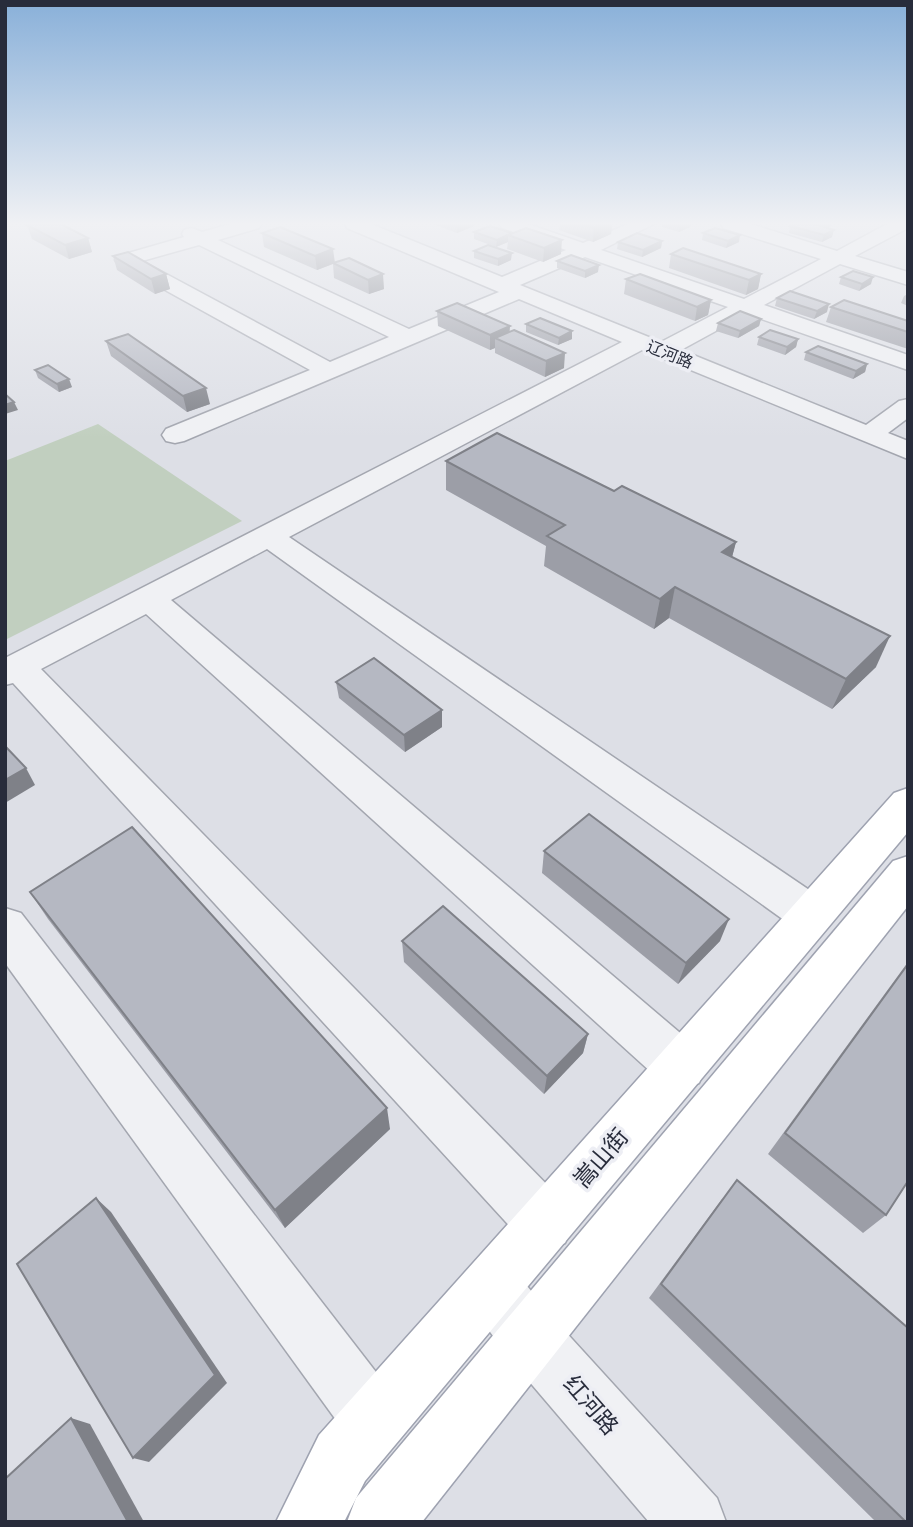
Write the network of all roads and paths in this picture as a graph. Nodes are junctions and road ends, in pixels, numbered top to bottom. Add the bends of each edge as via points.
1 (190, 295) edge
2 (320, 295) edge
3 (496, 295) edge
4 (525, 295) edge
5 (711, 295) edge
6 (767, 295) edge
7 (745, 307) junction
8 (407, 337) junction
9 (651, 346) junction
10 (908, 363) edge
11 (328, 370) junction
12 (908, 406) edge
13 (175, 435) dead end
14 (869, 435) junction
15 (908, 451) edge
16 (269, 537) junction
17 (149, 600) junction
18 (12, 670) edge
19 (908, 804) edge
20 (908, 874) edge
21 (811, 915) junction
22 (5, 927) edge
23 (681, 1066) junction
24 (545, 1223) junction
25 (491, 1286) junction
26 (531, 1338) junction
27 (374, 1420) junction
28 (309, 1522) edge
29 (380, 1522) edge
30 (694, 1522) edge

1 - 11 street
2 - 8 street
3 - 8 street
4 - 9 street, 辽河路
5 - 7 street
6 - 7 street
7 - 9 street
7 - 10 street
8 - 11 street
9 - 14 street, 辽河路
9 - 16 street
11 - 13 street
12 - 14 street
14 - 15 street, 辽河路
16 - 17 street
16 - 21 street
17 - 18 street
17 - 23 street
18 - 24 street
19 - 21 main road, 嵩山街
20 - 26 main road
21 - 23 main road, 嵩山街
22 - 27 street
23 - 24 main road, 嵩山街
24 - 25 main road, 嵩山街
25 - 26 street, 红河路
25 - 27 main road, 嵩山街
26 - 29 main road
26 - 30 street, 红河路
27 - 28 main road, 嵩山街 via 342,1458

